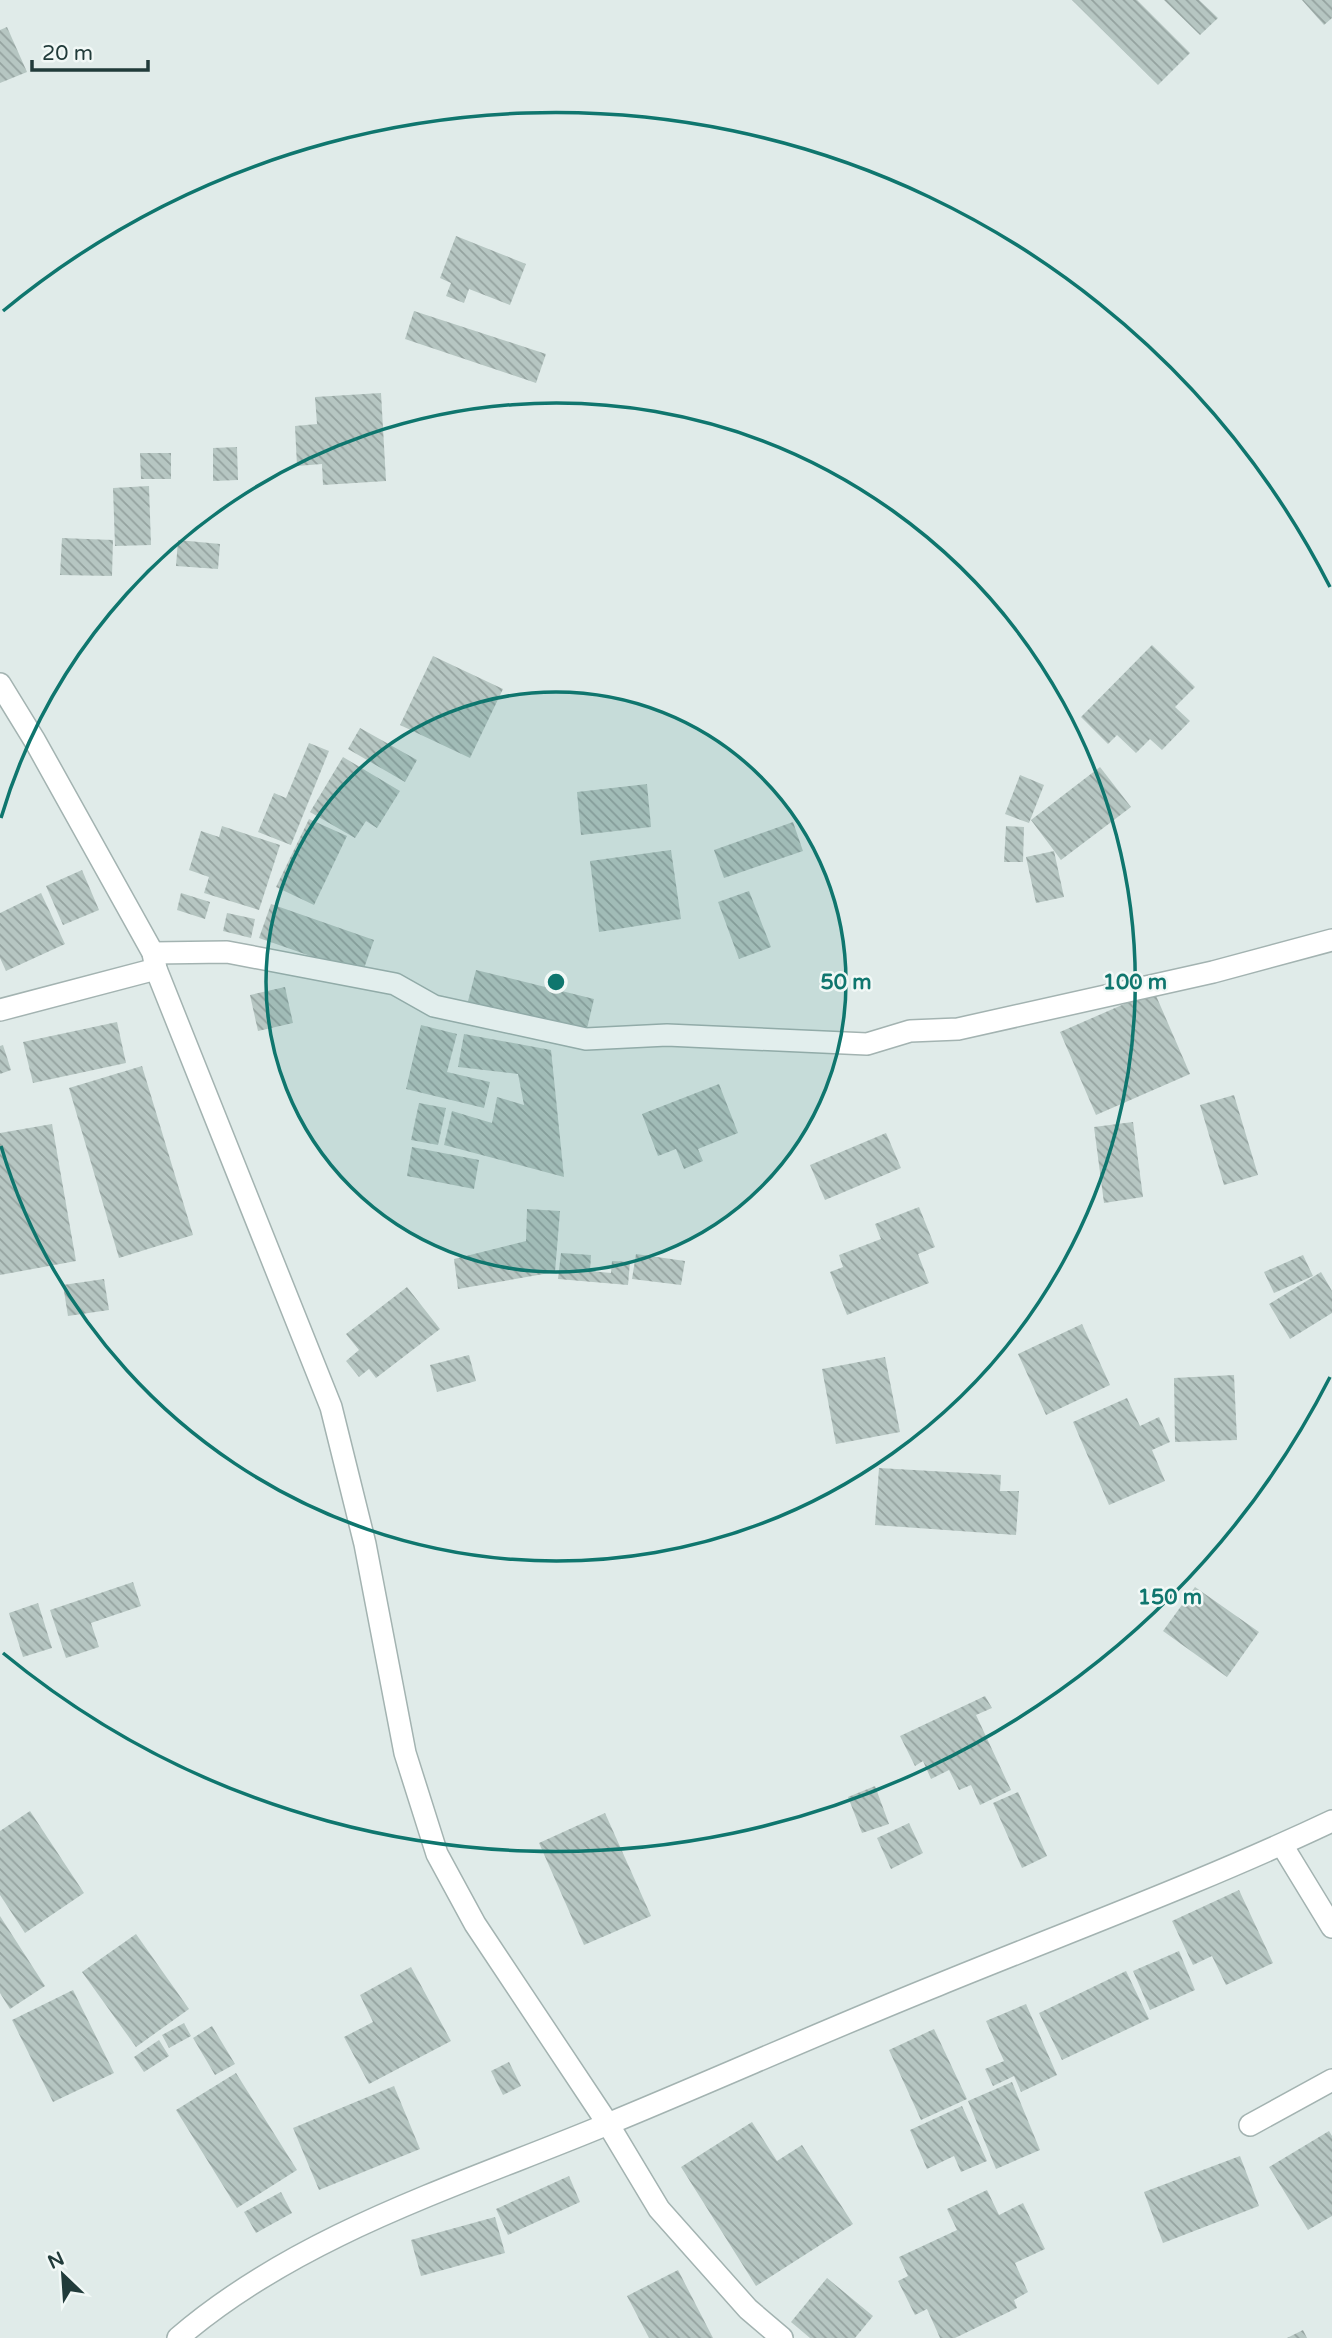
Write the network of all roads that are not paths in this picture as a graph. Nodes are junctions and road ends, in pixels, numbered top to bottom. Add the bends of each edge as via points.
1 (0, 684) edge
2 (1332, 940) edge
3 (154, 961) junction
4 (0, 1010) edge
5 (1332, 1821) edge
6 (1282, 1845) junction
7 (1332, 1927) edge
8 (1332, 2080) edge
9 (608, 2124) junction
10 (1250, 2125) dead end
11 (178, 2338) edge
12 (782, 2338) edge

1 - 3 street
2 - 3 street via 1213,972 958,1029 910,1031 867,1044 667,1035 586,1039 434,1006 395,984 227,952
3 - 4 street
3 - 9 street via 331,1408 365,1544 405,1753 437,1854 475,1924
5 - 6 street
6 - 7 street
6 - 9 street via 806,2038
8 - 10 street
9 - 11 street via 326,2239 203,2317
9 - 12 street via 659,2209 748,2309

